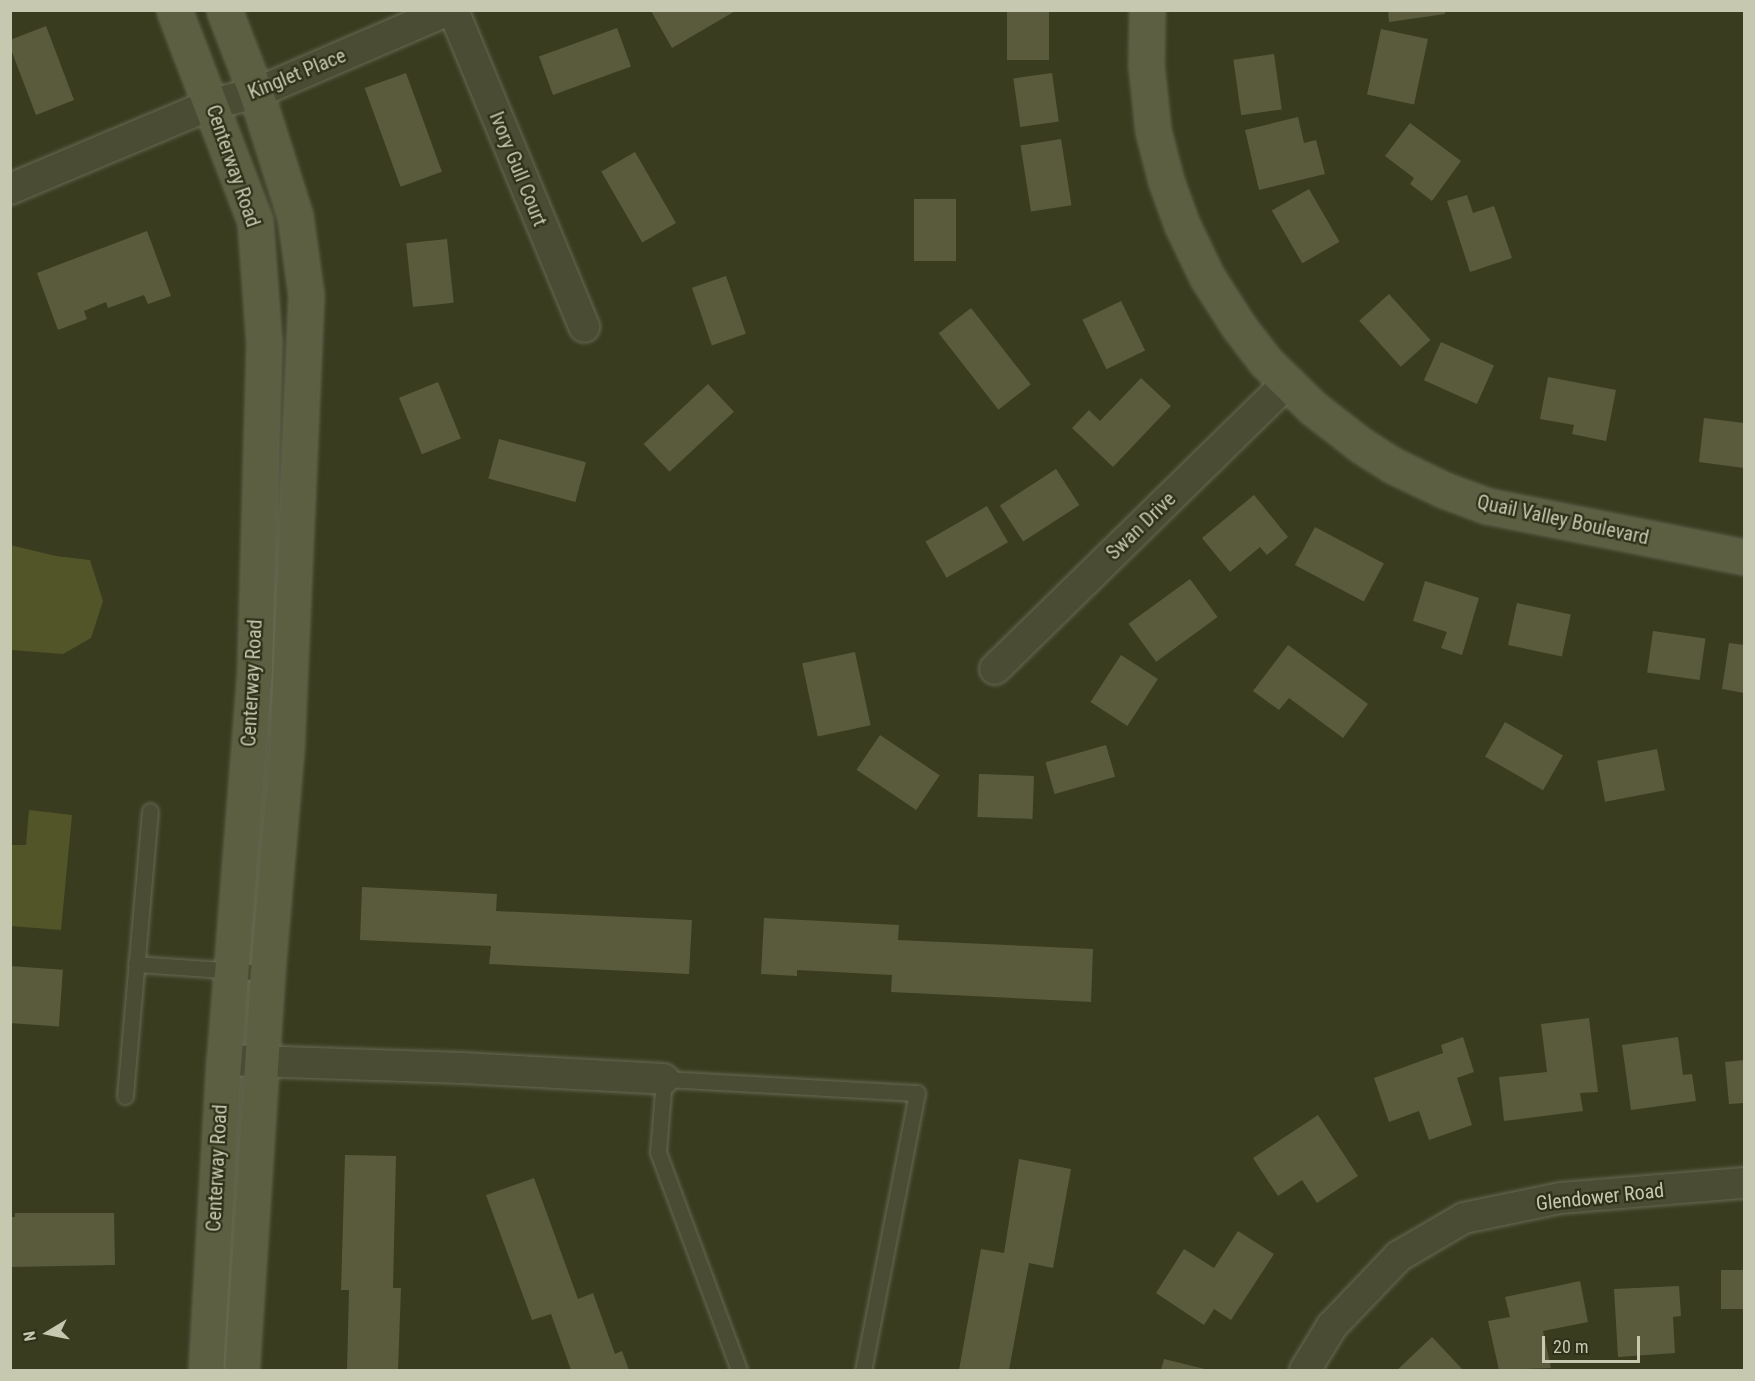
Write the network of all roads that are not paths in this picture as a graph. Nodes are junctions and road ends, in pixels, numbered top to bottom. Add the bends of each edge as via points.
1 (174, 10) edge
2 (224, 10) edge
3 (451, 10) edge
4 (1147, 10) edge
5 (256, 93) junction
6 (212, 105) junction
7 (10, 189) edge
8 (584, 327) dead end
9 (1287, 383) junction
10 (1744, 557) edge
11 (995, 669) dead end
12 (150, 811) dead end
13 (136, 964) junction
14 (230, 973) junction
15 (267, 974) junction
16 (224, 1060) junction
17 (262, 1062) junction
18 (664, 1079) junction
19 (125, 1096) dead end
20 (1744, 1183) edge
21 (206, 1371) edge
22 (241, 1371) edge
23 (739, 1371) edge
24 (863, 1371) edge
25 (1305, 1371) edge

1 - 6 street, Centerway Road
2 - 5 street, Centerway Road
3 - 5 street, Kinglet Place
3 - 8 street, Ivory Gull Court
4 - 9 street, Quail Valley Boulevard via 1150,112 1176,211 1218,296
5 - 6 street, Kinglet Place
5 - 15 street, Centerway Road via 295,216 306,295 286,750
6 - 7 street, Kinglet Place
6 - 14 street, Centerway Road via 255,221 264,344 255,670
9 - 10 street, Quail Valley Boulevard via 1362,446 1464,498 1512,513
9 - 11 street, Swan Drive
12 - 13 lane
13 - 14 lane
13 - 19 lane
14 - 15 lane
14 - 16 street, Centerway Road
15 - 17 street, Centerway Road
16 - 17 street
16 - 21 street, Centerway Road
17 - 18 street
17 - 22 street, Centerway Road
18 - 23 lane via 658,1152
18 - 24 lane via 917,1093
20 - 25 street, Glendower Road via 1561,1198 1464,1218 1399,1256 1332,1326

